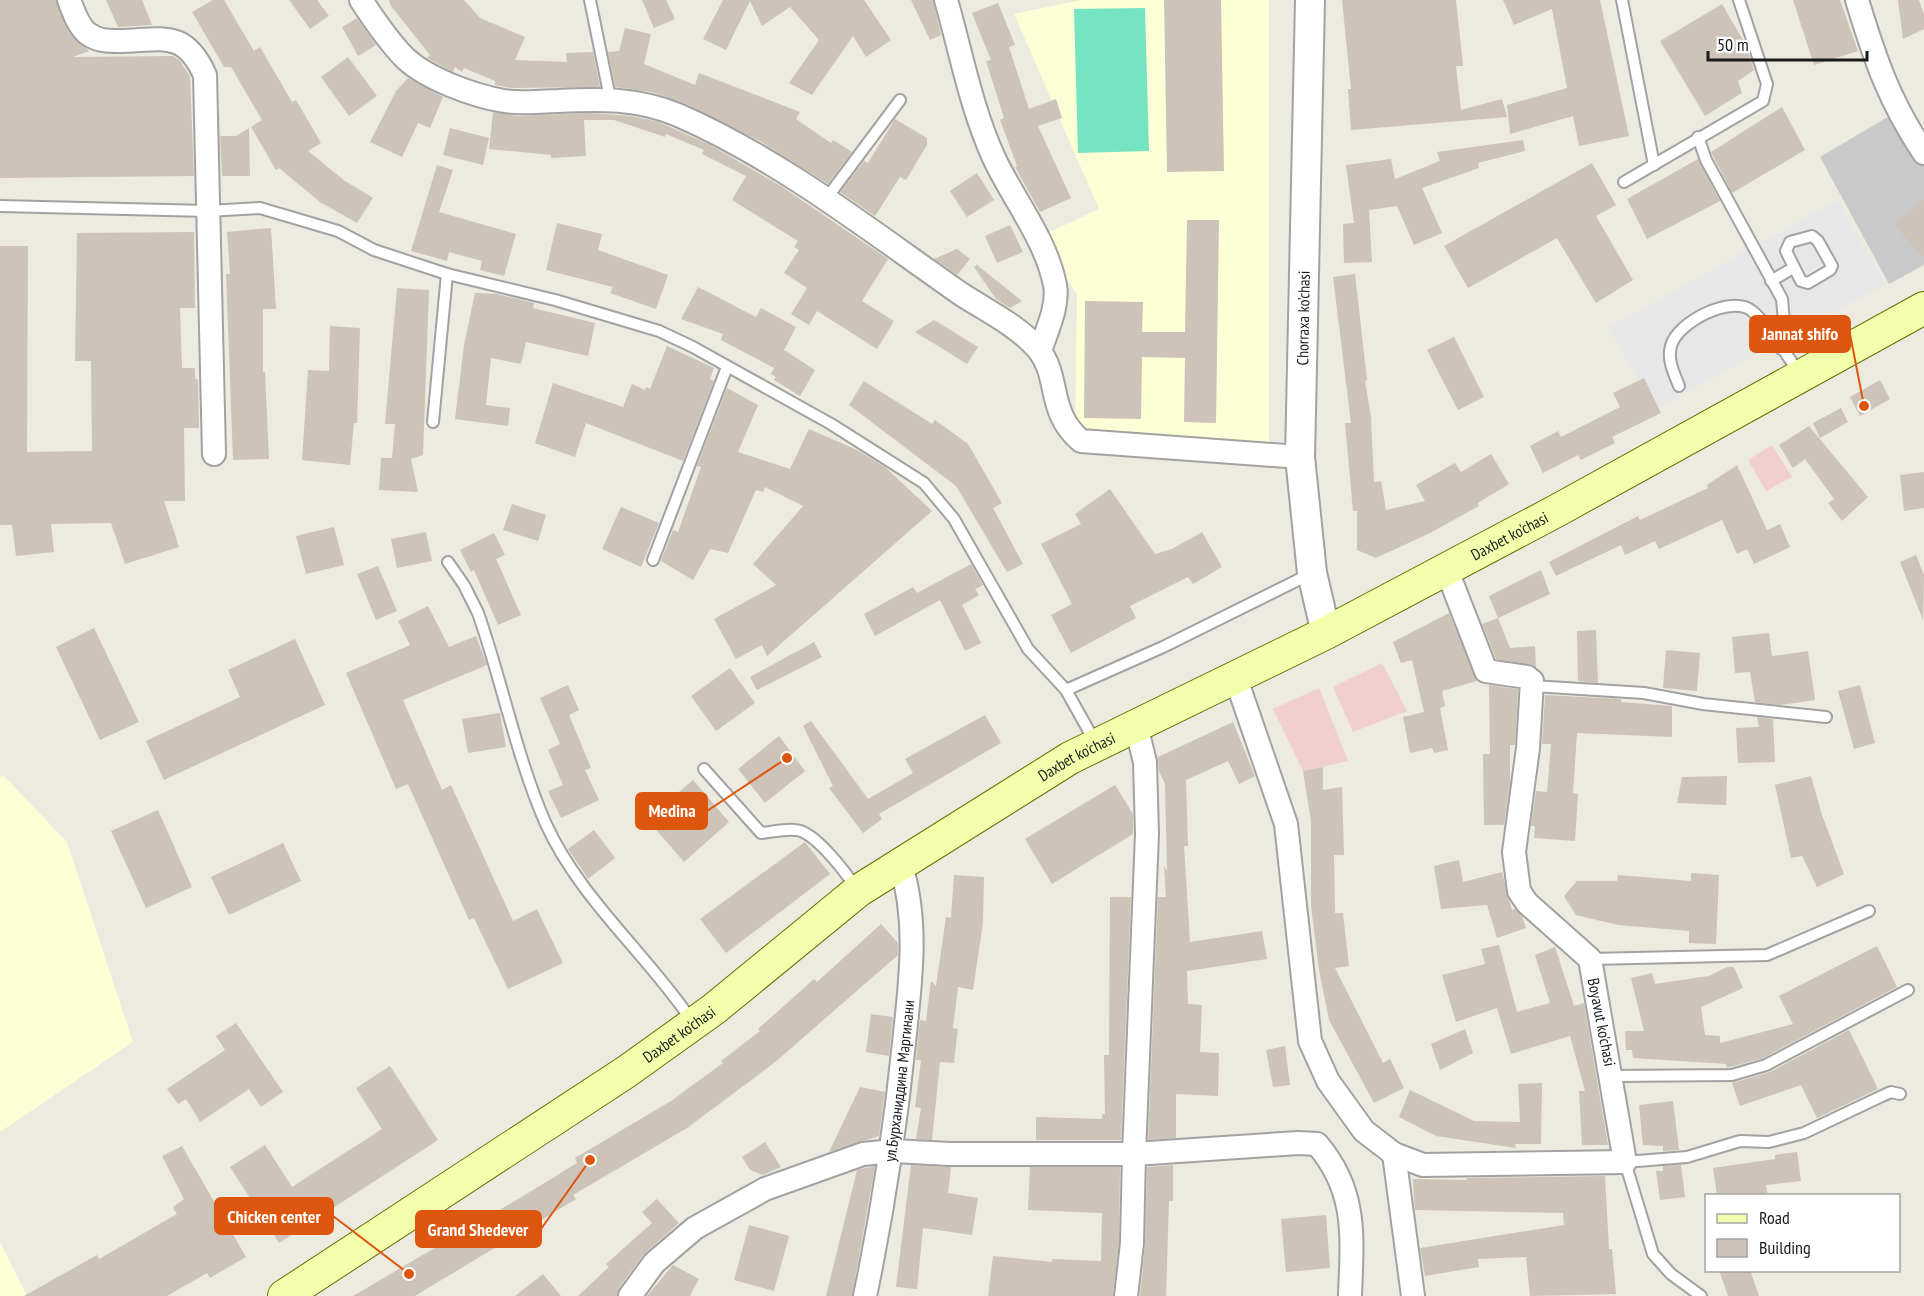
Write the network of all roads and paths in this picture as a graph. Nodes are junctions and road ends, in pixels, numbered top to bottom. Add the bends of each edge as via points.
1 (69, 0) edge
2 (361, 0) edge
3 (590, 0) edge
4 (946, 0) edge
5 (1310, 0) edge
6 (1622, 0) edge
7 (1739, 0) edge
8 (1857, 0) edge
9 (610, 98) junction
10 (900, 100) dead end
11 (1698, 137) junction
12 (1924, 153) edge
13 (1654, 165) junction
14 (1624, 182) dead end
15 (826, 198) junction
16 (0, 206) edge
17 (208, 211) junction
18 (1793, 268) junction
19 (447, 274) junction
20 (1771, 281) junction
21 (1924, 308) edge
22 (1781, 349) junction
23 (1040, 351) junction
24 (728, 367) junction
25 (1802, 376) junction
26 (1679, 386) dead end
27 (433, 422) dead end
28 (214, 454) dead end
29 (1300, 457) junction
30 (653, 560) dead end
31 (448, 562) dead end
32 (1446, 568) junction
33 (1312, 573) junction
34 (1326, 633) junction
35 (1235, 676) junction
36 (1533, 686) junction
37 (1066, 690) junction
38 (1826, 717) dead end
39 (1136, 726) junction
40 (1097, 745) junction
41 (704, 769) dead end
42 (901, 866) junction
43 (858, 891) junction
44 (1869, 911) dead end
45 (1590, 959) junction
46 (1908, 990) dead end
47 (694, 1023) junction
48 (1612, 1077) junction
49 (1900, 1094) dead end
50 (893, 1150) junction
51 (1388, 1150) junction
52 (1134, 1154) junction
53 (1625, 1162) junction
54 (302, 1291) edge
55 (630, 1296) edge
56 (865, 1296) edge
57 (1126, 1296) edge
58 (1350, 1296) edge
59 (1413, 1296) edge
60 (1701, 1296) edge

1 - 17 street via 86,33 103,41 174,40 185,44 197,57 205,75
2 - 9 street via 406,59 449,85 504,101
3 - 9 lane
4 - 23 street via 975,110 993,158 1047,260 1055,287 1054,306
5 - 29 street, Chorraxa ko'chasi
6 - 13 lane
7 - 11 lane via 1767,84 1763,101
8 - 12 street via 1878,68 1901,118
9 - 15 street via 655,107 707,128
10 - 15 lane
11 - 13 lane
11 - 20 lane via 1706,160
13 - 14 lane
15 - 23 street via 1022,334
16 - 17 lane
17 - 19 lane via 260,208 299,217 374,250
17 - 28 street
18 - 18 lane via 1801,281 1808,283 1832,266 1812,236 1790,242 1786,251
18 - 20 lane
19 - 24 lane via 659,331
19 - 27 lane
20 - 22 lane via 1784,307
21 - 25 main road, Daxbet ko'chasi
22 - 25 lane
22 - 26 lane via 1751,310 1734,305 1715,309 1689,321 1671,344 1671,366
23 - 29 street via 1059,412 1067,429 1081,441
24 - 30 lane
24 - 37 lane via 831,424 924,483 954,519 1028,649
25 - 32 main road, Daxbet ko'chasi
29 - 33 street, Chorraxa ko'chasi
31 - 47 lane via 478,613 545,822 592,897
32 - 34 main road, Daxbet ko'chasi
32 - 36 street via 1486,671 1527,677
33 - 34 street, Chorraxa ko'chasi
33 - 37 lane
34 - 35 main road, Daxbet ko'chasi
35 - 39 main road, Daxbet ko'chasi
35 - 51 street via 1286,824 1310,1041 1328,1081 1364,1131
36 - 38 lane via 1644,693 1703,704
36 - 45 street, Boyavut ko'chasi via 1514,852 1519,891 1527,903
37 - 40 lane
39 - 40 main road, Daxbet ko'chasi
39 - 52 street via 1145,762 1147,834
40 - 42 main road, Daxbet ko'chasi via 953,830
41 - 43 lane via 761,833 807,833
42 - 43 main road, Daxbet ko'chasi
42 - 50 street, ул.Бурханиддина Маргинани via 908,888 912,929
43 - 47 main road, Daxbet ko'chasi
44 - 45 lane via 1767,955
45 - 48 street, Boyavut ko'chasi
46 - 48 lane via 1766,1065 1732,1075
47 - 54 main road, Daxbet ko'chasi
48 - 53 street, Boyavut ko'chasi
49 - 53 lane via 1891,1092 1786,1138 1740,1141 1687,1157
50 - 52 street via 950,1154
50 - 55 street via 863,1154 765,1189 695,1228 654,1263
50 - 56 street, ул.Бурханиддина Маргинани
51 - 53 street via 1423,1165
51 - 59 street
52 - 57 street via 1132,1243
52 - 58 street via 1317,1144 1332,1161 1348,1200 1353,1233
53 - 60 lane via 1658,1262

